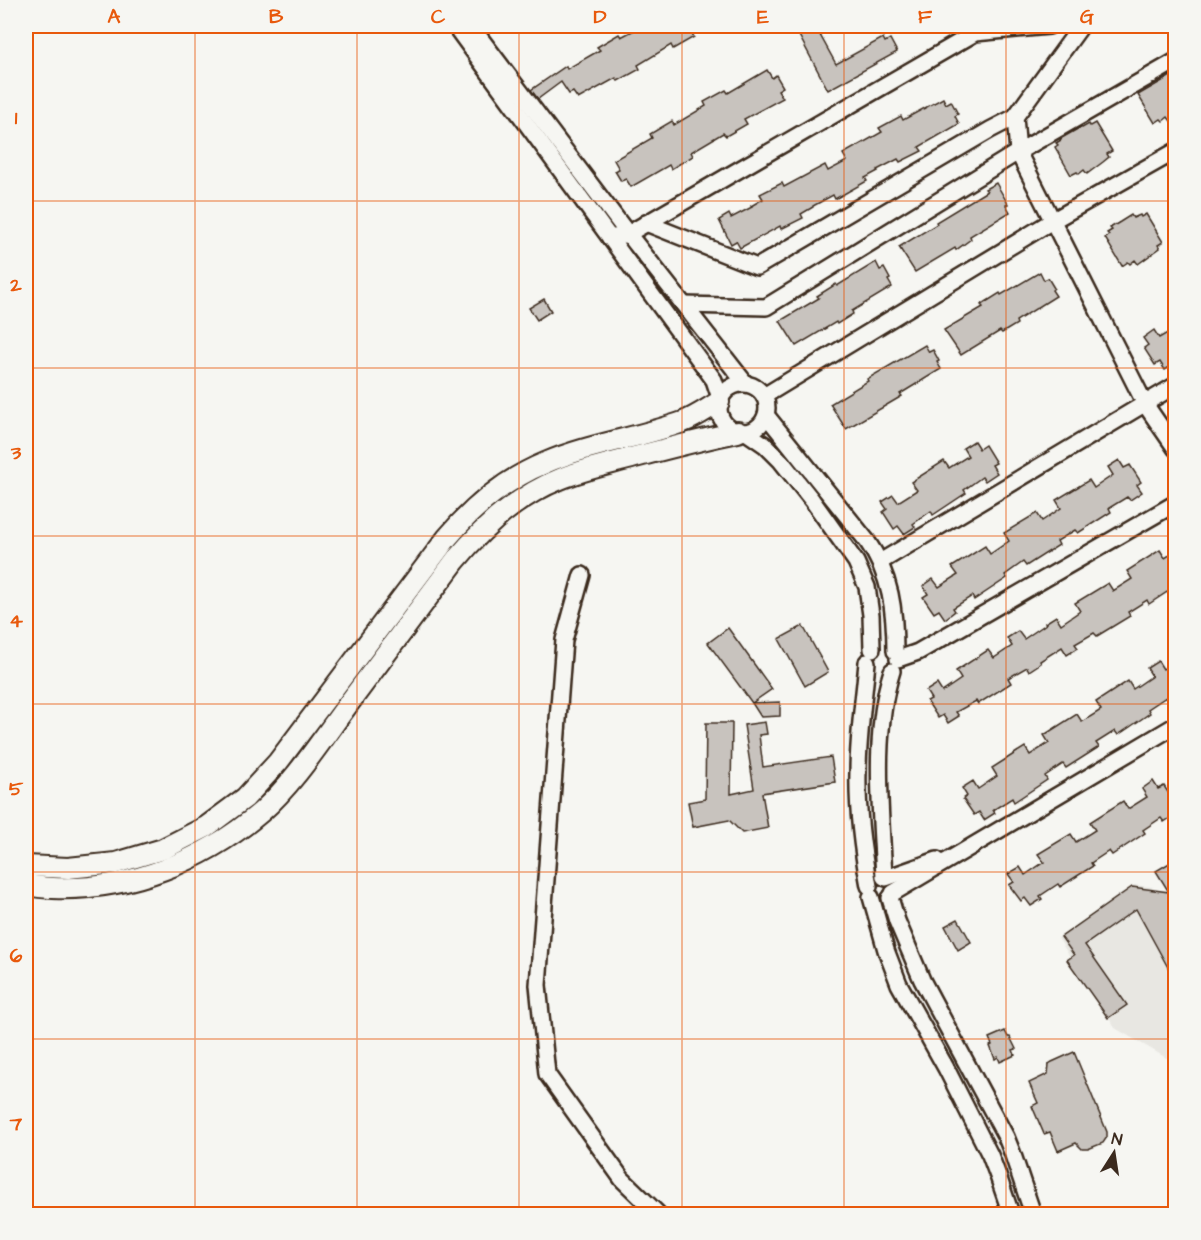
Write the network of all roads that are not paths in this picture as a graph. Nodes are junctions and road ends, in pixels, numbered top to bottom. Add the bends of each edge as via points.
1 (455, 26) edge
2 (471, 26) edge
3 (1049, 26) edge
4 (1081, 26) edge
5 (1176, 61) edge
6 (1015, 117) junction
7 (1176, 151) edge
8 (1018, 152) junction
9 (1052, 221) junction
10 (646, 224) junction
11 (628, 234) junction
12 (610, 238) junction
13 (684, 305) junction
14 (745, 383) junction
15 (1176, 385) edge
16 (764, 396) junction
17 (720, 400) junction
18 (1145, 404) junction
19 (766, 415) junction
20 (742, 432) junction
21 (1176, 449) edge
22 (1176, 503) edge
23 (880, 562) junction
24 (582, 576) dead end
25 (869, 655) junction
26 (895, 660) junction
27 (1176, 725) edge
28 (962, 851) junction
29 (26, 866) edge
30 (885, 878) junction
31 (26, 885) edge
32 (870, 892) junction
33 (892, 896) junction
34 (658, 1215) edge
35 (1011, 1215) edge
36 (1033, 1215) edge

1 - 12 street
2 - 11 street
3 - 10 street via 975,33
4 - 6 street
5 - 8 street
6 - 8 street
6 - 10 street via 757,267
7 - 9 street
8 - 9 street
8 - 13 street via 766,307
9 - 16 street
9 - 18 street
10 - 11 street
11 - 12 street
11 - 13 street
12 - 17 street via 714,380
13 - 14 street
14 - 16 street
14 - 17 street via 730,387
15 - 18 street
16 - 19 street
17 - 20 street via 718,410 724,424
17 - 29 main road via 683,422 546,462 518,476 476,507 447,538 278,762 245,798 206,827 163,849 116,863 68,868
18 - 21 street
18 - 23 street
19 - 20 street via 755,429
19 - 23 street
20 - 25 street via 765,445 781,461 856,562 869,597
20 - 31 main road via 576,473 541,488 494,519 455,561 293,778 262,811 226,839 186,861 144,877 99,886
22 - 26 street via 918,652
23 - 26 street via 892,602
24 - 34 street via 564,640 538,985 547,1074 622,1179
25 - 26 street via 884,645
25 - 26 street via 871,670 879,675 884,675
25 - 32 street via 858,771 861,834
26 - 30 street via 884,704 880,759
27 - 28 street
28 - 30 street
28 - 33 street
30 - 32 street via 873,880
30 - 33 street via 893,886
32 - 33 street via 880,902
32 - 35 street via 899,984 990,1155
33 - 36 street via 897,921 922,981 1006,1137

